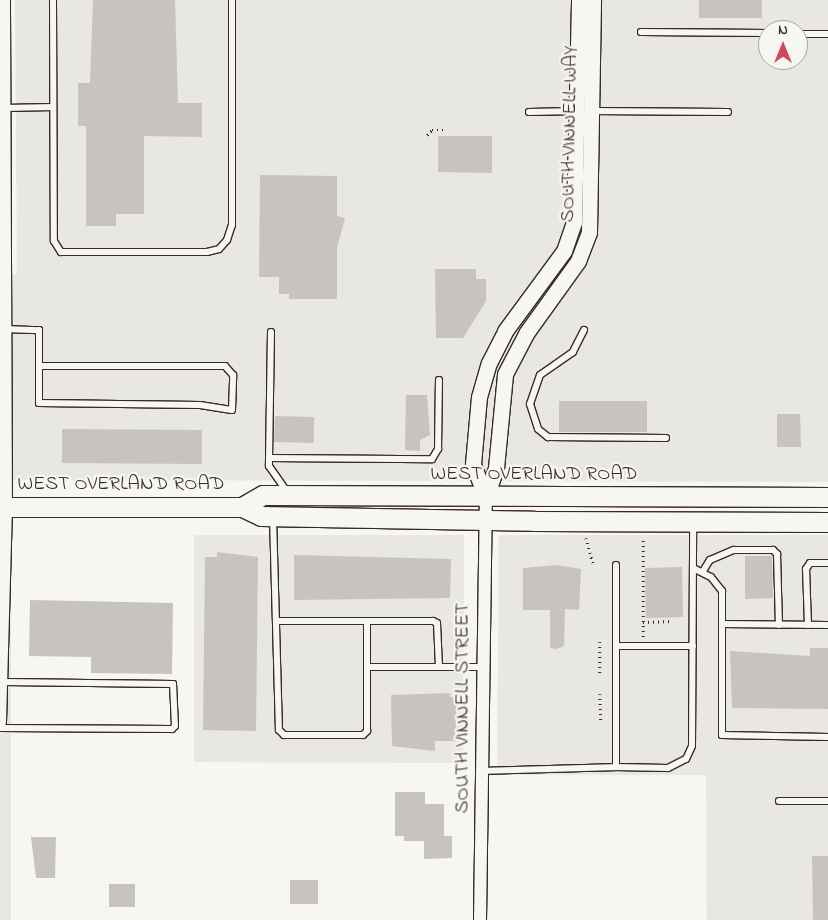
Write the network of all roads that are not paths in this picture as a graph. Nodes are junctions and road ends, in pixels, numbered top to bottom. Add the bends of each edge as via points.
1 (4, 0) edge
2 (53, 0) edge
3 (232, 0) edge
4 (579, 0) edge
5 (593, 0) edge
6 (641, 32) dead end
7 (758, 34) edge
8 (808, 34) edge
9 (828, 34) edge
10 (2, 67) edge
11 (53, 107) junction
12 (4, 108) junction
13 (585, 111) junction
14 (529, 112) dead end
15 (728, 112) dead end
16 (2, 200) edge
17 (3, 329) edge
18 (584, 330) dead end
19 (271, 332) dead end
20 (40, 366) junction
21 (439, 380) dead end
22 (666, 438) dead end
23 (269, 458) junction
24 (289, 495) junction
25 (486, 497) junction
26 (828, 497) edge
27 (3, 507) edge
28 (242, 507) junction
29 (828, 512) edge
30 (274, 516) junction
31 (484, 518) junction
32 (693, 522) junction
33 (799, 522) junction
34 (828, 522) edge
35 (828, 563) edge
36 (616, 565) dead end
37 (693, 568) junction
38 (703, 571) junction
39 (276, 621) junction
40 (367, 621) junction
41 (722, 624) junction
42 (779, 625) junction
43 (808, 625) junction
44 (828, 626) edge
45 (616, 646) junction
46 (692, 646) junction
47 (367, 667) junction
48 (439, 667) junction
49 (481, 667) junction
50 (3, 673) edge
51 (0, 722) edge
52 (0, 728) edge
53 (828, 737) edge
54 (616, 767) junction
55 (482, 772) junction
56 (779, 801) dead end
57 (828, 801) edge
58 (480, 920) edge

1 - 10 street
2 - 11 lane
3 - 11 lane via 232,225 219,249 61,252 54,241
4 - 13 street, SOUTH VINNELL WAY
5 - 13 street, SOUTH VINNELL WAY
6 - 7 lane
8 - 9 lane
10 - 12 street
11 - 12 lane
12 - 16 street
13 - 14 lane
13 - 15 lane
13 - 25 street, SOUTH VINNELL WAY via 589,232 578,260 527,332 505,374 496,468
13 - 25 street, SOUTH VINNELL WAY via 574,222 564,251 505,331 479,397 474,470
16 - 17 street
17 - 20 lane via 39,330
17 - 27 street
18 - 22 lane via 573,352 540,376 530,404 538,429 548,438
19 - 23 lane
20 - 20 lane via 39,403 200,405 232,410 233,375 225,366
21 - 23 lane via 436,454 424,460
23 - 24 lane via 272,474
24 - 25 main road, WEST OVERLAND ROAD
24 - 28 main road, WEST OVERLAND ROAD via 263,495
25 - 26 main road, WEST OVERLAND ROAD
25 - 31 street, SOUTH VINNELL STREET
27 - 28 main road, WEST OVERLAND ROAD
27 - 50 street
28 - 30 main road, WEST OVERLAND ROAD
29 - 33 main road
30 - 31 main road, WEST OVERLAND ROAD
30 - 39 lane
31 - 32 main road, WEST OVERLAND ROAD
31 - 49 street, SOUTH VINNELL STREET
32 - 33 main road, WEST OVERLAND ROAD
32 - 37 lane
33 - 34 main road, WEST OVERLAND ROAD
35 - 43 lane via 810,563 806,570
36 - 45 lane
37 - 38 lane
37 - 46 lane
38 - 41 lane via 722,591
38 - 42 lane via 710,560 734,550 773,550 777,554
39 - 40 lane
39 - 47 lane via 279,730 284,735 363,735 367,731
40 - 47 lane
40 - 48 lane via 437,623
41 - 42 lane
41 - 53 lane via 722,734
42 - 43 lane
43 - 44 lane
45 - 46 lane
45 - 54 lane
46 - 54 lane via 692,746 686,758 668,768
47 - 48 lane
48 - 49 lane
49 - 55 street, SOUTH VINNELL STREET
50 - 51 street
50 - 52 lane via 173,684 175,726 172,729
54 - 55 lane
55 - 58 street, SOUTH VINNELL STREET
56 - 57 lane

